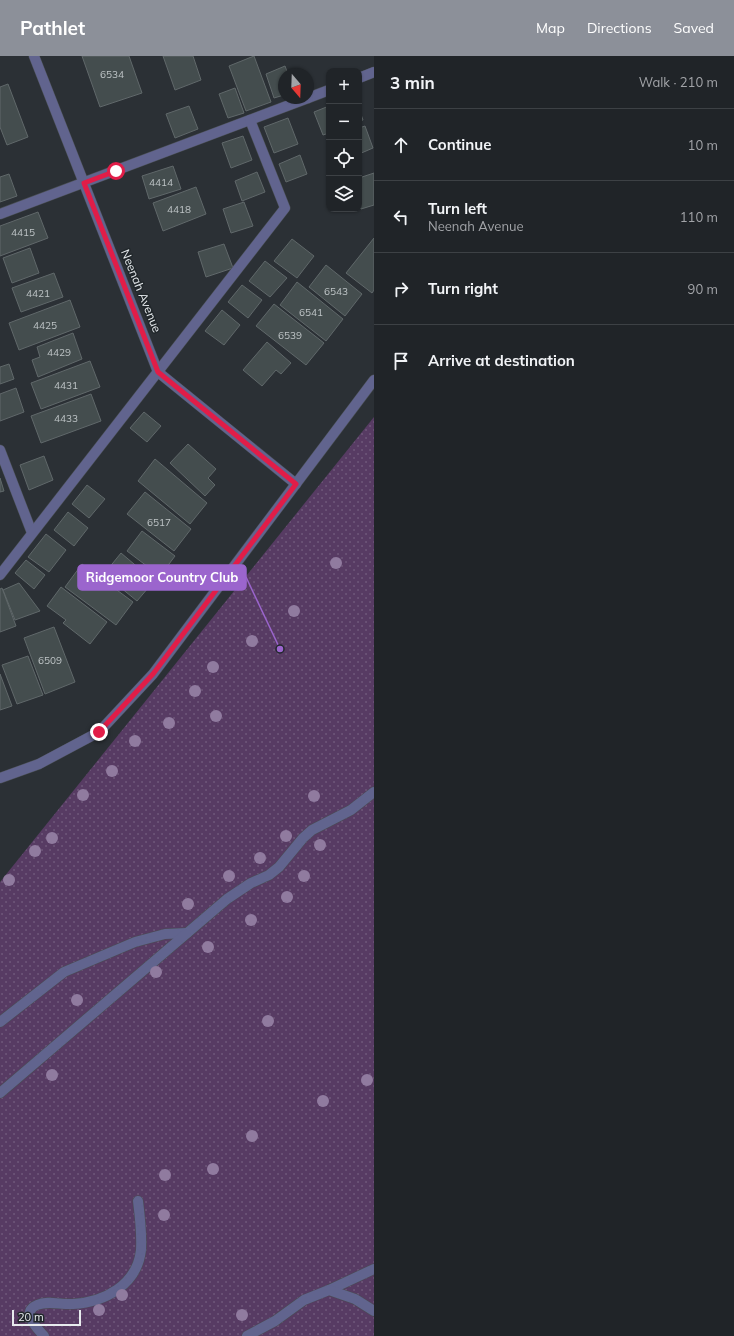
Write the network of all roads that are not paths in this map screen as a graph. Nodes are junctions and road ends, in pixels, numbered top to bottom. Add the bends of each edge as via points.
1 (34, 56) edge
2 (374, 72) edge
3 (362, 77) edge
4 (326, 91) edge
5 (314, 96) edge
6 (292, 104) edge
7 (250, 120) junction
8 (84, 183) junction
9 (0, 214) edge
10 (158, 372) junction
11 (374, 380) edge
12 (0, 450) edge
13 (296, 484) junction
14 (32, 533) junction
15 (0, 575) edge
16 (0, 778) edge
17 (374, 792) edge
18 (188, 933) junction
19 (0, 1022) edge
20 (0, 1093) edge
21 (138, 1201) dead end
22 (374, 1269) edge
23 (329, 1290) junction
24 (374, 1311) edge
25 (44, 1336) edge
26 (247, 1336) edge

1 - 8 street, Neenah Avenue
2 - 3 street
4 - 5 street
6 - 7 street
7 - 8 street
7 - 10 street via 285,208
8 - 9 street
8 - 10 street, Neenah Avenue
10 - 13 street, Neenah Avenue
10 - 14 street
11 - 13 street
12 - 14 street
13 - 16 street via 153,674 99,732 39,764
14 - 15 street
17 - 18 street via 351,810 312,830 279,867 227,899
18 - 19 street via 165,934 135,942 64,972
18 - 20 street
21 - 25 street via 141,1251 132,1277 123,1286 99,1300 72,1304 46,1303 32,1308 30,1318
22 - 23 street
23 - 24 street via 355,1299
23 - 26 street via 304,1300 275,1321

